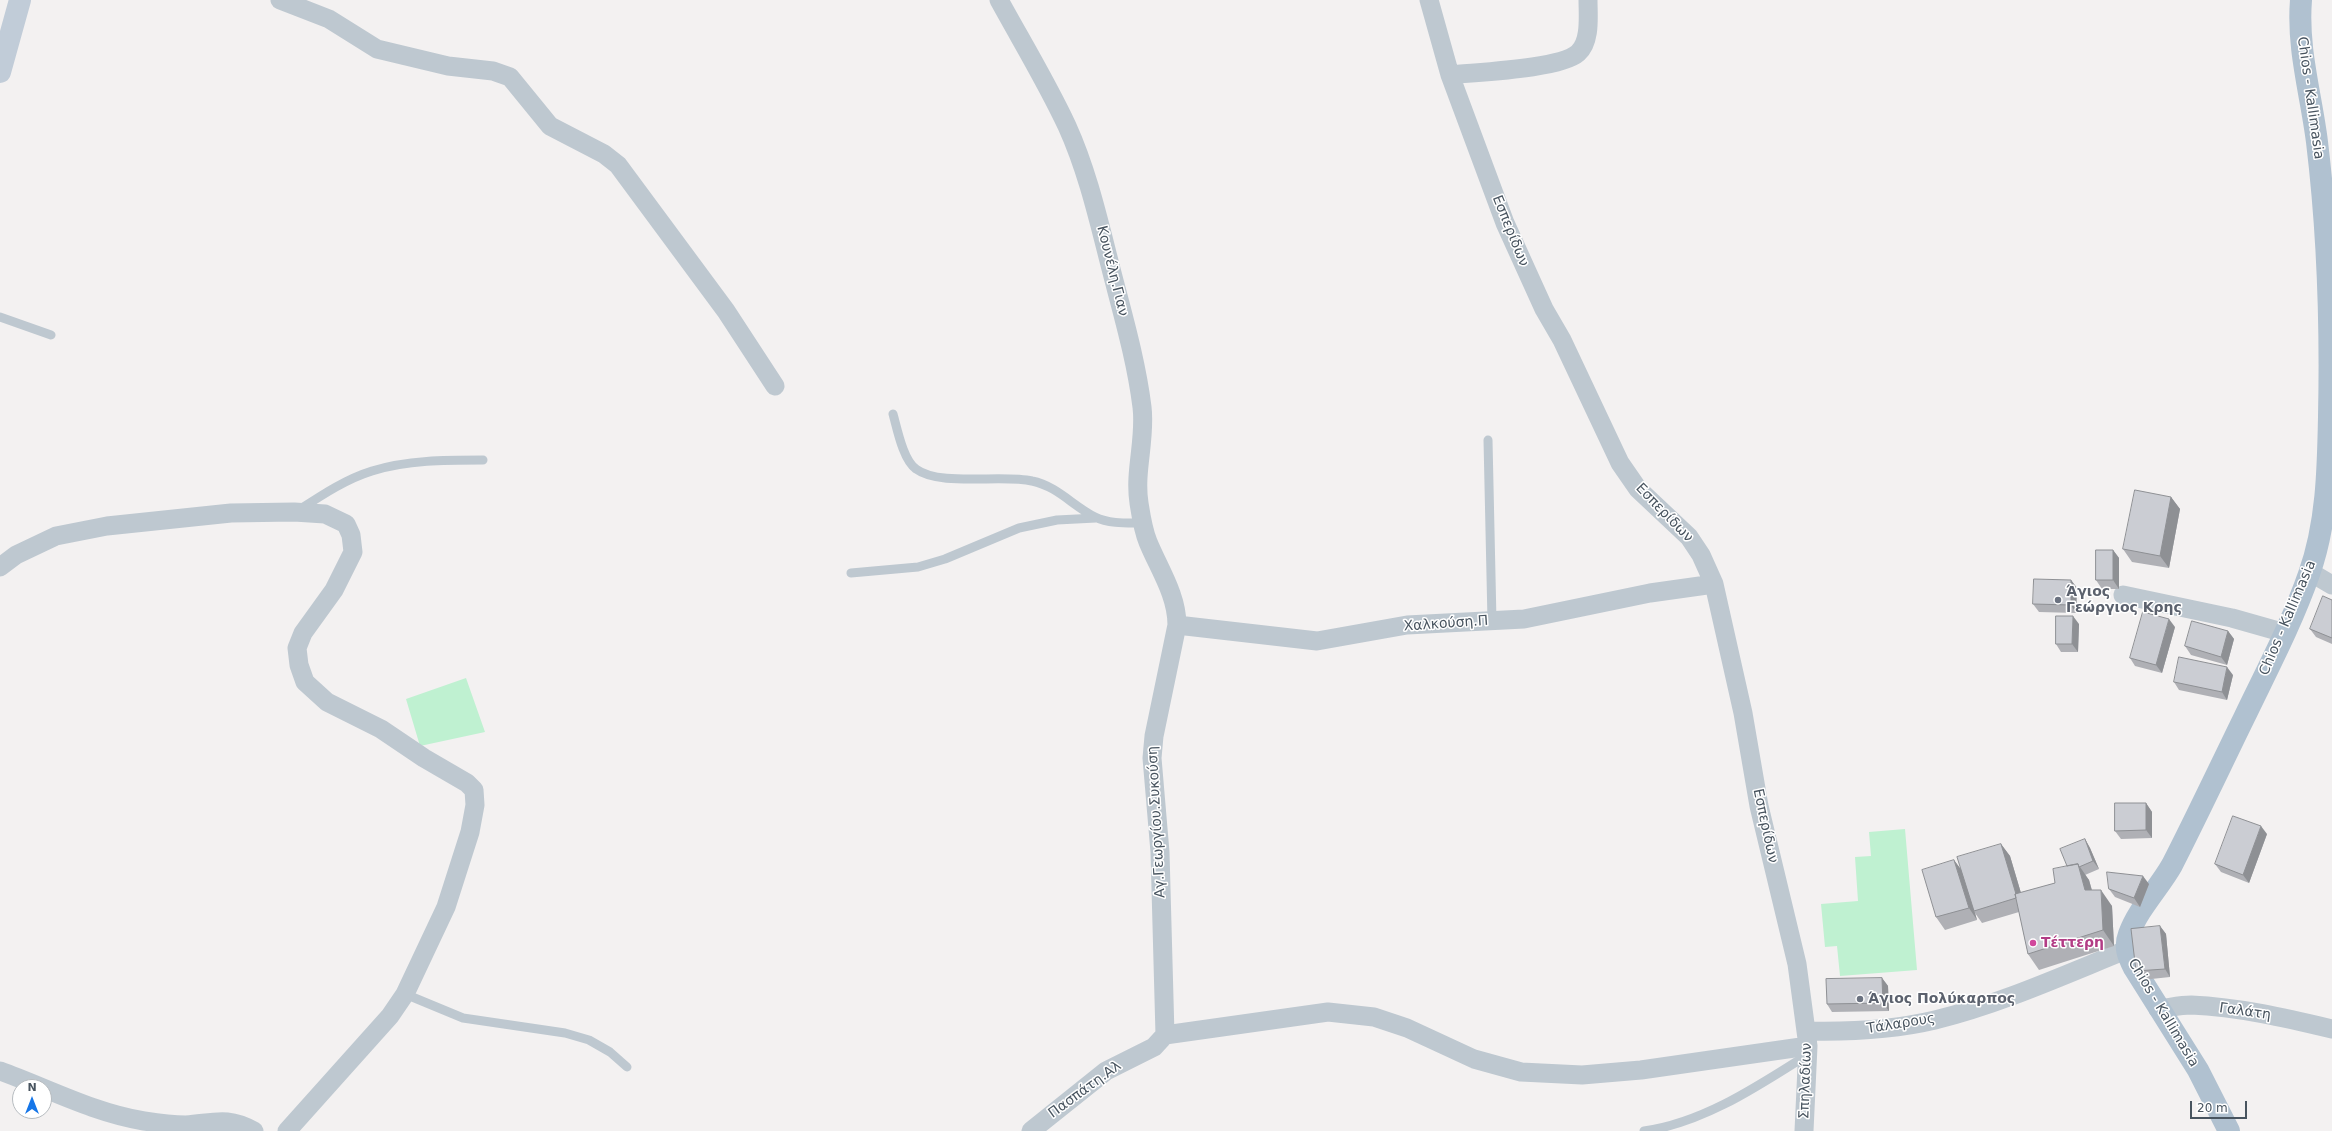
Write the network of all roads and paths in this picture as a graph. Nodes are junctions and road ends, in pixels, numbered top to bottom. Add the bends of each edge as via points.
1 (20, 0) edge
2 (280, 0) edge
3 (999, 0) edge
4 (1429, 0) edge
5 (1588, 0) edge
6 (2300, 0) edge
7 (0, 72) edge
8 (1450, 75) junction
9 (0, 317) edge
10 (51, 335) dead end
11 (775, 386) dead end
12 (893, 414) dead end
13 (1488, 440) dead end
14 (483, 460) dead end
15 (294, 512) junction
16 (1096, 518) junction
17 (1142, 523) junction
18 (1157, 560) joint
19 (0, 567) edge
20 (2310, 572) junction
21 (851, 573) dead end
22 (1714, 584) junction
23 (2332, 585) edge
24 (2123, 595) dead end
25 (1492, 620) junction
26 (1177, 625) junction
27 (2285, 633) junction
28 (2126, 950) junction
29 (406, 994) junction
30 (2158, 1009) junction
31 (2332, 1029) edge
32 (1166, 1035) junction
33 (1808, 1044) junction
34 (627, 1067) dead end
35 (0, 1071) edge
36 (254, 1131) edge
37 (287, 1131) edge
38 (1031, 1131) edge
39 (1644, 1131) edge
40 (1804, 1131) edge
41 (2229, 1131) edge

1 - 7 main road
2 - 11 street via 329,19 377,49 448,66 493,71 510,77 550,126 604,154 618,165 726,311
3 - 17 street, Κουνέλη.Γιαν via 1067,126 1099,220 1126,325 1142,407 1144,430 1139,501
4 - 8 street, Εσπερίδων
5 - 8 street via 1587,34 1579,52 1567,60
6 - 20 main road, Chios - Kallimasia via 2302,57 2316,138 2326,234 2331,352 2325,502
8 - 22 street, Εσπερίδων via 1505,224 1620,463 1638,489 1689,537
9 - 10 lane
12 - 16 lane via 907,458 916,469 936,477 1031,480 1051,487
13 - 25 lane
14 - 15 lane via 404,464 372,471 335,487
15 - 19 street via 231,513 107,526 56,536 16,555
15 - 29 street via 325,514 346,524 352,535 354,552 334,590 303,633 297,648 305,682 327,702 381,729 424,758 467,782 474,790 475,806 470,832 446,907
16 - 17 lane via 1110,522
16 - 21 lane via 1057,520 1019,528 946,559 918,567
17 - 18 street, Κουνέλη.Γιαν via 1147,541
18 - 26 street, Αγ.Γεωργίου.Συκούση via 1177,609
20 - 23 street
20 - 27 main road, Chios - Kallimasia
22 - 25 street, Χαλκούση.Π via 1650,593 1524,619
22 - 33 street, Εσπερίδων via 1743,713 1759,806 1797,964
24 - 27 street via 2232,618
25 - 26 street, Χαλκούση.Π via 1407,625 1317,641
26 - 32 street, Αγ.Γεωργίου.Συκούση via 1154,736 1152,758 1160,852
27 - 28 main road, Chios - Kallimasia via 2170,867 2129,932
28 - 30 main road, Chios - Kallimasia
28 - 33 street, Τάλαρους via 2015,994 1933,1020 1844,1032
29 - 34 lane via 463,1018 565,1033 589,1040 610,1052
29 - 37 street via 376,1032
30 - 31 street, Γαλάτη via 2190,1005 2272,1015
30 - 41 main road, Chios - Kallimasia via 2198,1070
32 - 33 street, Τάλαρους via 1328,1012 1374,1017 1407,1028 1474,1059 1521,1072 1582,1075 1641,1070
32 - 38 street, Πασπάτη.Αλ via 1154,1047 1106,1072
33 - 39 lane via 1751,1092 1682,1122
33 - 40 street, Σπηλαδίων
35 - 36 street via 96,1109 143,1121 185,1125 216,1120 233,1121

